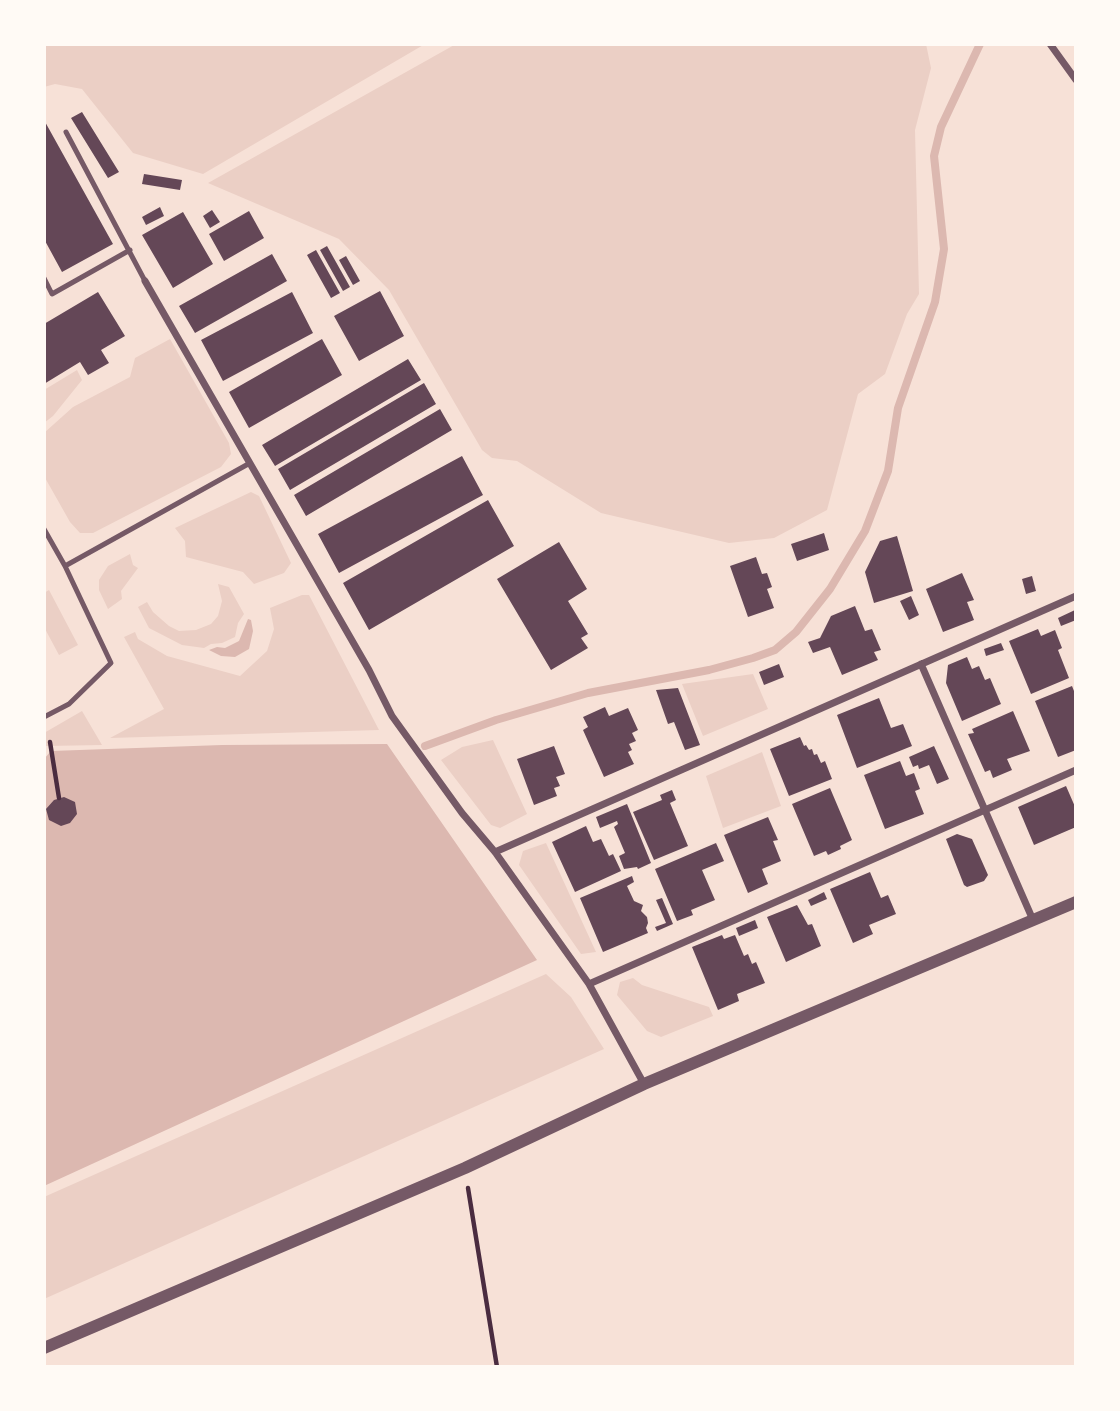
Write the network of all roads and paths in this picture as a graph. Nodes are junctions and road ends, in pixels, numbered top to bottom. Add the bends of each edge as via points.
1 (1050, 44) edge
2 (1076, 80) edge
3 (66, 132) dead end
4 (130, 250) junction
5 (44, 278) edge
6 (145, 281) joint
7 (250, 463) junction
8 (44, 529) edge
9 (65, 566) junction
10 (1076, 596) edge
11 (921, 664) junction
12 (44, 717) edge
13 (50, 742) dead end
14 (1076, 770) edge
15 (59, 798) dead end
16 (986, 810) junction
17 (495, 852) junction
18 (1076, 902) edge
19 (1034, 921) junction
20 (589, 985) junction
21 (644, 1084) junction
22 (465, 1168) junction
23 (44, 1348) edge
24 (497, 1367) edge

1 - 2 street
3 - 4 lane
4 - 5 lane via 52,294
4 - 6 lane
6 - 7 street
7 - 9 lane
7 - 17 street via 392,716
8 - 9 lane
9 - 12 lane via 111,663 69,704
10 - 11 street
11 - 16 street
11 - 17 street
13 - 15 path
14 - 16 street
16 - 19 street
16 - 20 street
17 - 20 street
18 - 19 street
19 - 21 street
20 - 21 street
21 - 22 street
22 - 23 street
22 - 24 path

